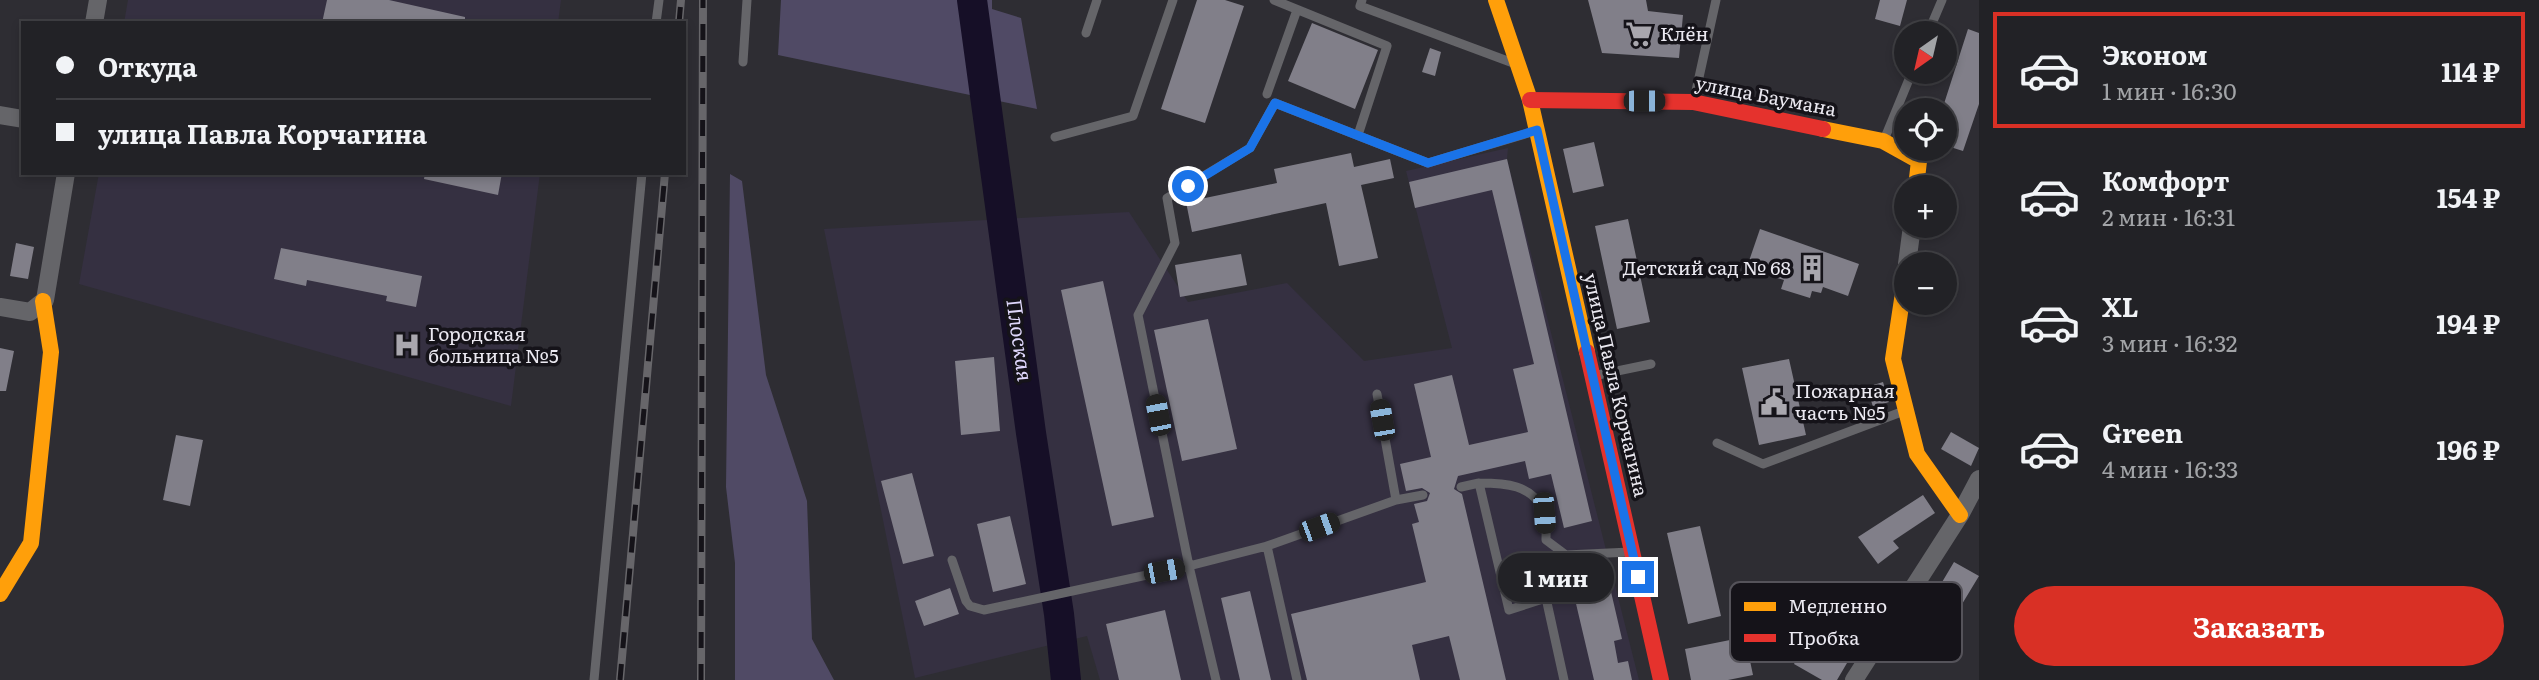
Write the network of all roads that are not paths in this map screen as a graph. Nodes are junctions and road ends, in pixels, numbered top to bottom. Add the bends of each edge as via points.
1 (98, 0) edge
2 (659, 0) edge
3 (747, 0) edge
4 (1097, 0) edge
5 (1173, 0) edge
6 (1274, 0) edge
7 (1362, 0) edge
8 (1496, 0) edge
9 (1716, 0) edge
10 (1942, 0) edge
11 (1297, 10) junction
12 (94, 21) edge
13 (656, 21) edge
14 (1933, 21) edge
15 (1086, 33) dead end
16 (743, 62) dead end
17 (1518, 65) junction
18 (1907, 84) edge
19 (1267, 94) dead end
20 (1530, 100) junction
21 (1693, 102) junction
22 (0, 115) edge
23 (21, 119) edge
24 (1537, 130) junction
25 (1358, 135) junction
26 (1055, 137) dead end
27 (1884, 141) junction
28 (66, 175) edge
29 (642, 175) edge
30 (1917, 175) edge
31 (0, 307) edge
32 (36, 307) junction
33 (1900, 315) edge
34 (1651, 364) dead end
35 (1592, 376) junction
36 (1377, 394) dead end
37 (1906, 410) junction
38 (1717, 443) dead end
39 (1979, 479) edge
40 (1479, 482) junction
41 (1461, 487) dead end
42 (1423, 495) dead end
43 (1396, 500) junction
44 (1960, 515) junction
45 (1267, 546) junction
46 (1632, 552) junction
47 (952, 560) dead end
48 (1189, 566) junction
49 (1917, 582) edge
50 (0, 594) edge
51 (1866, 662) edge
52 (594, 680) edge
53 (1216, 680) edge
54 (1297, 680) edge
55 (1564, 680) edge
56 (1661, 680) edge
57 (1854, 680) edge

1 - 12 street
2 - 13 lane
3 - 16 lane
4 - 15 lane
5 - 26 lane via 1133,116
6 - 11 lane
7 - 17 lane via 1360,6
8 - 17 street, улица Павла Корчагина
9 - 21 lane
10 - 14 lane
11 - 19 lane
11 - 25 lane via 1387,46
17 - 20 street, улица Павла Корчагина
18 - 27 lane
20 - 21 street, улица Баумана
20 - 24 street, улица Павла Корчагина
21 - 27 street, улица Баумана
22 - 23 street
24 - 25 lane via 1428,163
24 - 35 street, улица Павла Корчагина
25 - 48 lane via 1275,103 1250,148 1167,198 1175,243 1138,315
27 - 30 street, улица Баумана via 1919,161
28 - 32 street
29 - 52 lane
31 - 32 street
32 - 50 street via 51,352 31,543
33 - 37 street via 1893,359
34 - 35 lane
35 - 46 street, улица Павла Корчагина
36 - 43 lane
37 - 38 lane via 1763,464
37 - 44 street via 1917,454
39 - 44 street
40 - 41 lane
40 - 46 lane via 1511,483 1528,492 1544,513 1546,540 1566,555
40 - 55 lane via 1508,610 1546,598
42 - 43 lane
43 - 45 lane
44 - 49 street
45 - 48 lane
45 - 54 lane
46 - 56 street, улица Павла Корчагина
47 - 48 lane via 966,601 975,608 997,608
48 - 53 lane
51 - 57 street

